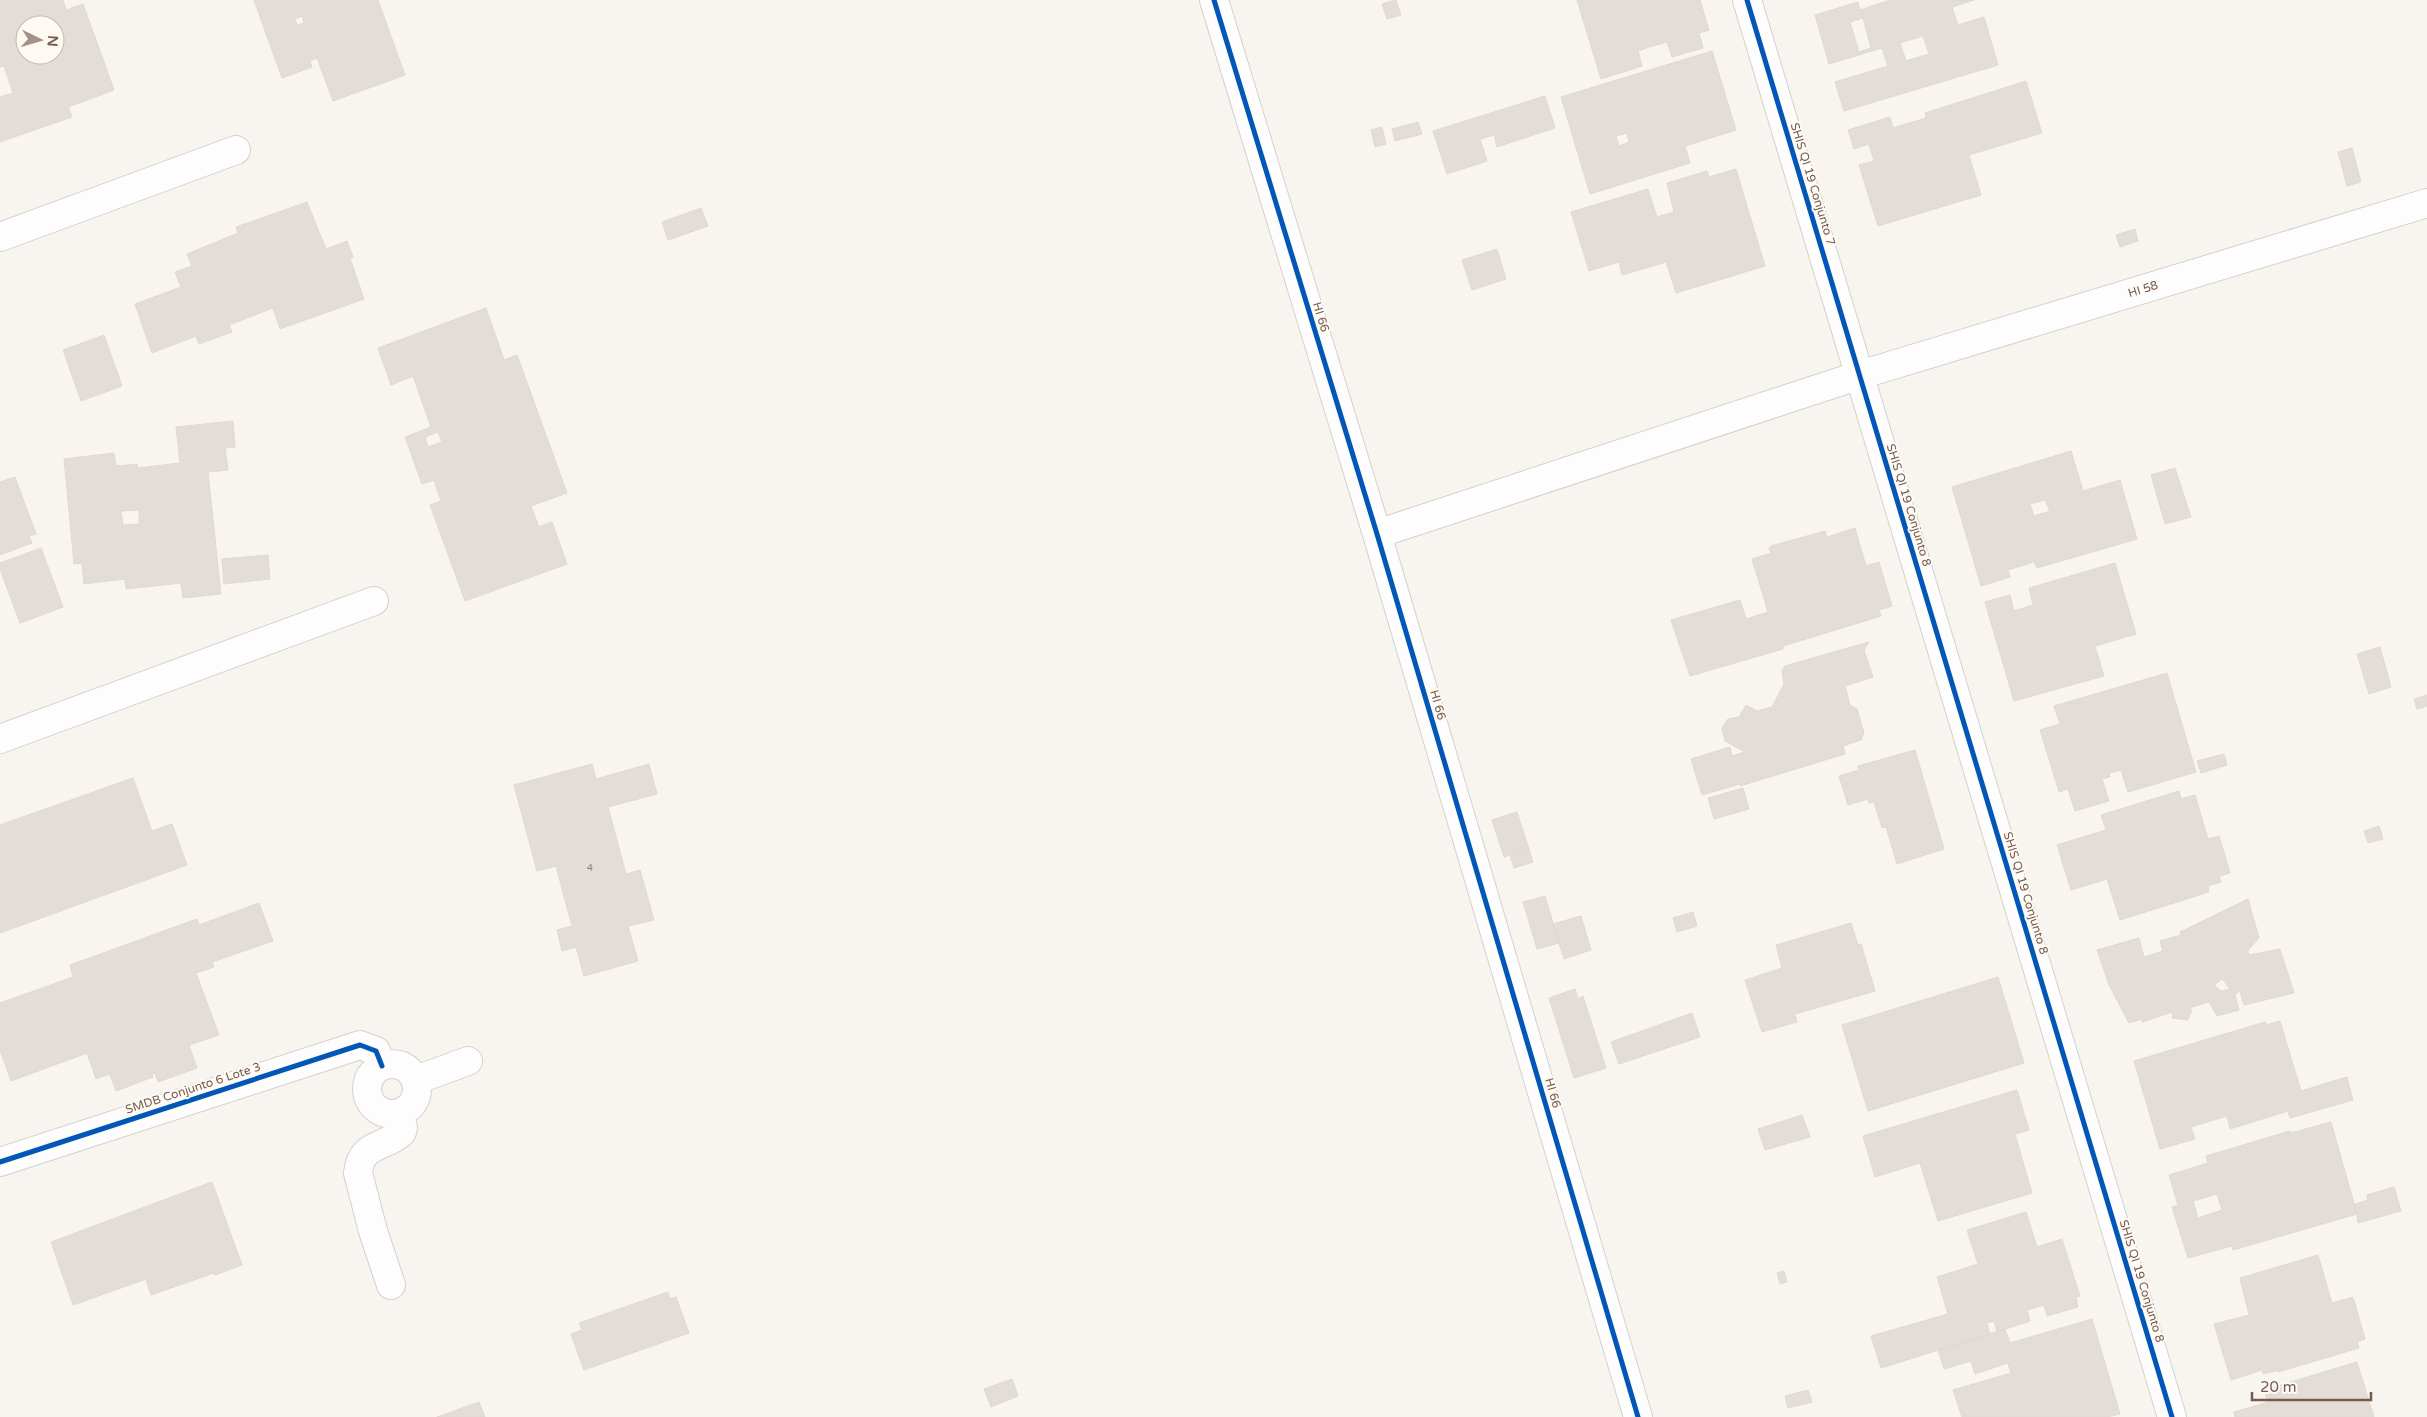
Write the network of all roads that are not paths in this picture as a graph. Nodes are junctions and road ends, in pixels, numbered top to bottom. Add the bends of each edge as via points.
1 (1214, 0) edge
2 (1747, 0) edge
3 (236, 150) dead end
4 (2427, 203) edge
5 (0, 237) edge
6 (1860, 375) junction
7 (1377, 534) junction
8 (374, 601) dead end
9 (0, 739) edge
10 (468, 1060) dead end
11 (382, 1066) junction
12 (416, 1080) junction
13 (399, 1114) junction
14 (0, 1162) edge
15 (391, 1285) dead end
16 (1638, 1417) edge
17 (2172, 1417) edge

1 - 7 street, HI 66
2 - 6 street, SHIS QI 19 Conjunto 7
3 - 5 street
4 - 6 street, HI 58
6 - 7 street, HI 58
6 - 17 street, SHIS QI 19 Conjunto 8
7 - 16 street, HI 66
8 - 9 street
10 - 12 street
11 - 12 street via 402,1065 412,1072
11 - 13 street via 368,1081 368,1097 378,1111 392,1116
11 - 14 street, SMDB Conjunto 6 Lote 3 via 376,1051 360,1045
12 - 13 street via 416,1100
13 - 15 street via 402,1132 369,1149 359,1165 358,1174

